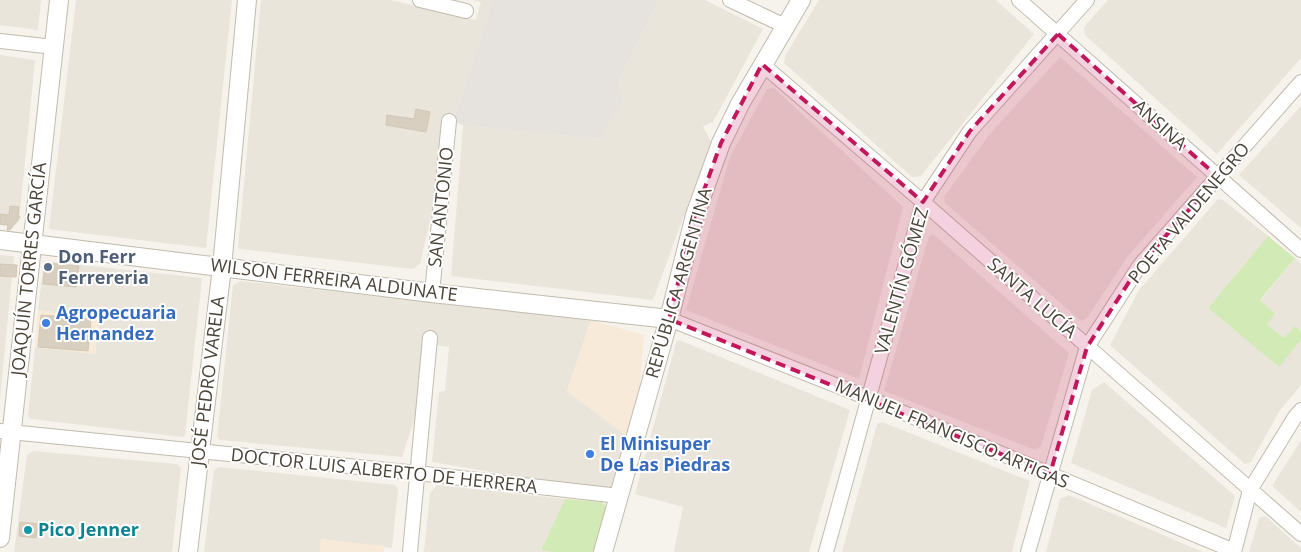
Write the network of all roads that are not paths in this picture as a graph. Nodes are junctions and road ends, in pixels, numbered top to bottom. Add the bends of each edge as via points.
1 (59, 0) edge
2 (247, 0) edge
3 (420, 0) edge
4 (730, 0) edge
5 (801, 0) edge
6 (1019, 0) edge
7 (1087, 0) edge
8 (466, 11) dead end
9 (786, 26) junction
10 (1058, 34) junction
11 (0, 41) edge
12 (54, 47) junction
13 (762, 64) junction
14 (1301, 82) edge
15 (450, 121) dead end
16 (1218, 177) junction
17 (923, 202) junction
18 (0, 240) edge
19 (32, 243) junction
20 (1301, 250) edge
21 (222, 267) junction
22 (432, 292) junction
23 (669, 319) junction
24 (430, 338) dead end
25 (1087, 346) junction
26 (868, 398) junction
27 (1301, 410) edge
28 (6, 432) edge
29 (199, 452) junction
30 (417, 473) junction
31 (1050, 474) junction
32 (1250, 490) junction
33 (619, 496) junction
34 (1301, 534) edge
35 (0, 538) edge
36 (188, 552) edge
37 (410, 552) edge
38 (603, 552) edge
39 (826, 552) edge
40 (1028, 552) edge
41 (1234, 552) edge

1 - 12 street, JOAQUÍN TORRES GARCÍA
2 - 21 street, JOSÉ PEDRO VARELA
3 - 8 street
4 - 9 street
5 - 9 street, REPÚBLICA ARGENTINA
6 - 10 street, ANSINA
7 - 10 street, VALENTÍN GÓMEZ
9 - 13 street, REPÚBLICA ARGENTINA
10 - 16 street, ANSINA
10 - 17 street, VALENTÍN GÓMEZ via 970,131
11 - 12 street
12 - 19 street, JOAQUÍN TORRES GARCÍA
13 - 17 street, SANTA LUCÍA
13 - 23 street, REPÚBLICA ARGENTINA via 722,143 695,215
14 - 16 street, POETA VALDENEGRO
15 - 22 street, SAN ANTONIO
16 - 20 street, ANSINA
16 - 25 street, POETA VALDENEGRO via 1140,265
17 - 25 street, SANTA LUCÍA
17 - 26 street, VALENTÍN GÓMEZ
18 - 19 street, WILSON FERREIRA ALDUNATE
19 - 21 street, WILSON FERREIRA ALDUNATE
19 - 28 street, JOAQUÍN TORRES GARCÍA
21 - 22 street, WILSON FERREIRA ALDUNATE
21 - 29 street, JOSÉ PEDRO VARELA
22 - 23 street, WILSON FERREIRA ALDUNATE
23 - 26 street, MANUEL FRANCISCO ARTIGAS
23 - 33 street, REPÚBLICA ARGENTINA
24 - 30 street
25 - 31 street, POETA VALDENEGRO
25 - 32 street, SANTA LUCÍA
26 - 31 street, MANUEL FRANCISCO ARTIGAS
26 - 39 street, VALENTÍN GÓMEZ
27 - 32 street
28 - 29 street, DOCTOR LUIS ALBERTO DE HERRERA
28 - 35 street, JOAQUÍN TORRES GARCÍA
29 - 30 street, DOCTOR LUIS ALBERTO DE HERRERA
29 - 36 street, JOSÉ PEDRO VARELA
30 - 33 street, DOCTOR LUIS ALBERTO DE HERRERA
30 - 37 street
31 - 40 street, POETA VALDENEGRO
31 - 41 street, MANUEL FRANCISCO ARTIGAS
32 - 34 street, SANTA LUCÍA
32 - 41 street
33 - 38 street, REPÚBLICA ARGENTINA

